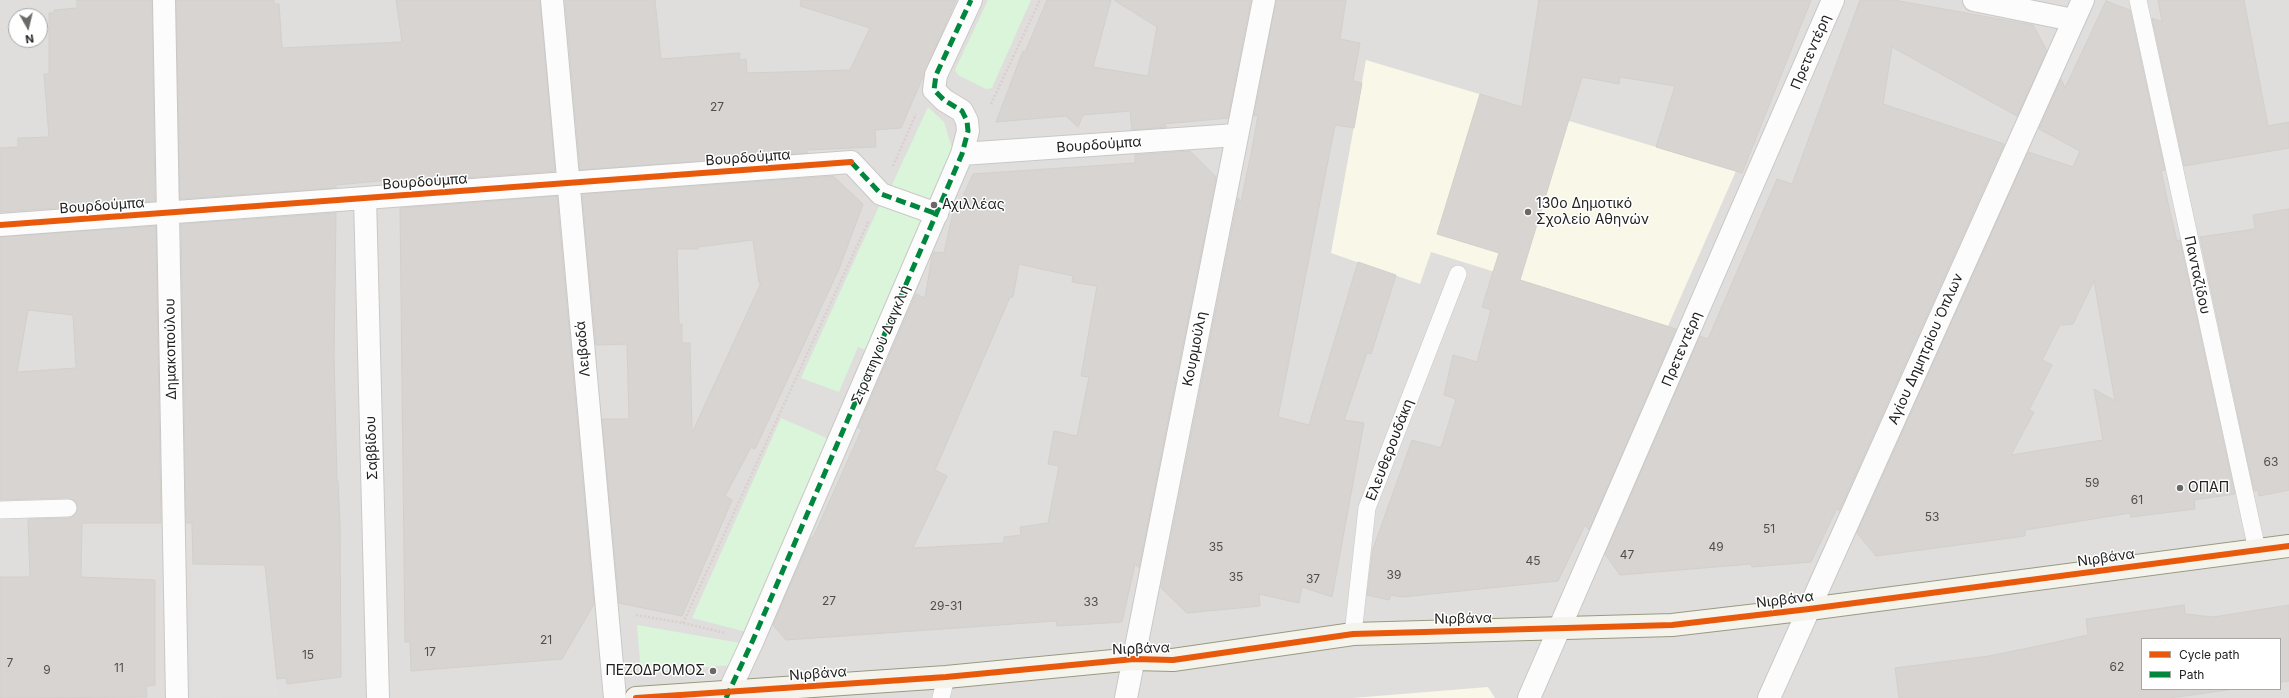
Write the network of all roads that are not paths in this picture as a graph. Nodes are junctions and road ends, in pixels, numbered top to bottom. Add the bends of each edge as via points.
1 (164, 0) edge
2 (552, 0) edge
3 (971, 0) edge
4 (1264, 0) edge
5 (1833, 0) edge
6 (1974, 0) edge
7 (2083, 0) edge
8 (2138, 0) edge
9 (2073, 20) junction
10 (1236, 135) junction
11 (962, 154) junction
12 (568, 183) junction
13 (365, 198) junction
14 (169, 213) junction
15 (938, 214) junction
16 (0, 225) edge
17 (1458, 274) dead end
18 (68, 508) dead end
19 (0, 510) edge
20 (2289, 546) edge
21 (2256, 550) junction
22 (1810, 609) junction
23 (1560, 629) junction
24 (1353, 634) junction
25 (1134, 659) junction
26 (944, 688) edge
27 (727, 695) edge
28 (177, 698) edge
29 (378, 698) edge
30 (615, 698) edge
31 (636, 698) edge
32 (1126, 698) edge
33 (1528, 698) edge
34 (1769, 698) edge

1 - 14 street, Δημακοπούλου
2 - 12 street, Λειβαδά
3 - 11 street, Στρατηγού Δαγκλή via 936,75 934,90 962,112 967,121 968,131
4 - 10 street, Κουρμούλη
5 - 23 street, Πρετεντέρη
6 - 9 street
7 - 9 street, Αγίου Δημητρίου Όπλων
8 - 21 lane, Πανταζίδου
9 - 22 street, Αγίου Δημητρίου Όπλων
10 - 11 street, Βουρδούμπα
10 - 25 street, Κουρμούλη
11 - 15 street, Στρατηγού Δαγκλή
12 - 13 street, Βουρδούμπα
12 - 15 street, Βουρδούμπα via 851,162 881,194
12 - 30 street, Λειβαδά
13 - 14 street, Βουρδούμπα
13 - 29 street, Σαββίδου
14 - 16 street, Βουρδούμπα
14 - 28 street, Δημακοπούλου
15 - 27 street, Στρατηγού Δαγκλή
17 - 24 lane, Ελευθερουδάκη via 1368,508
18 - 19 lane
20 - 21 street, Νιρβάνα
21 - 22 street, Νιρβάνα
22 - 23 street, Νιρβάνα via 1672,625
22 - 34 street, Αγίου Δημητρίου Όπλων
23 - 24 street, Νιρβάνα
23 - 33 street, Πρετεντέρη
24 - 25 street, Νιρβάνα via 1173,660
25 - 26 street, Νιρβάνα
25 - 32 street, Κουρμούλη
26 - 27 street, Νιρβάνα
27 - 31 street, Νιρβάνα

